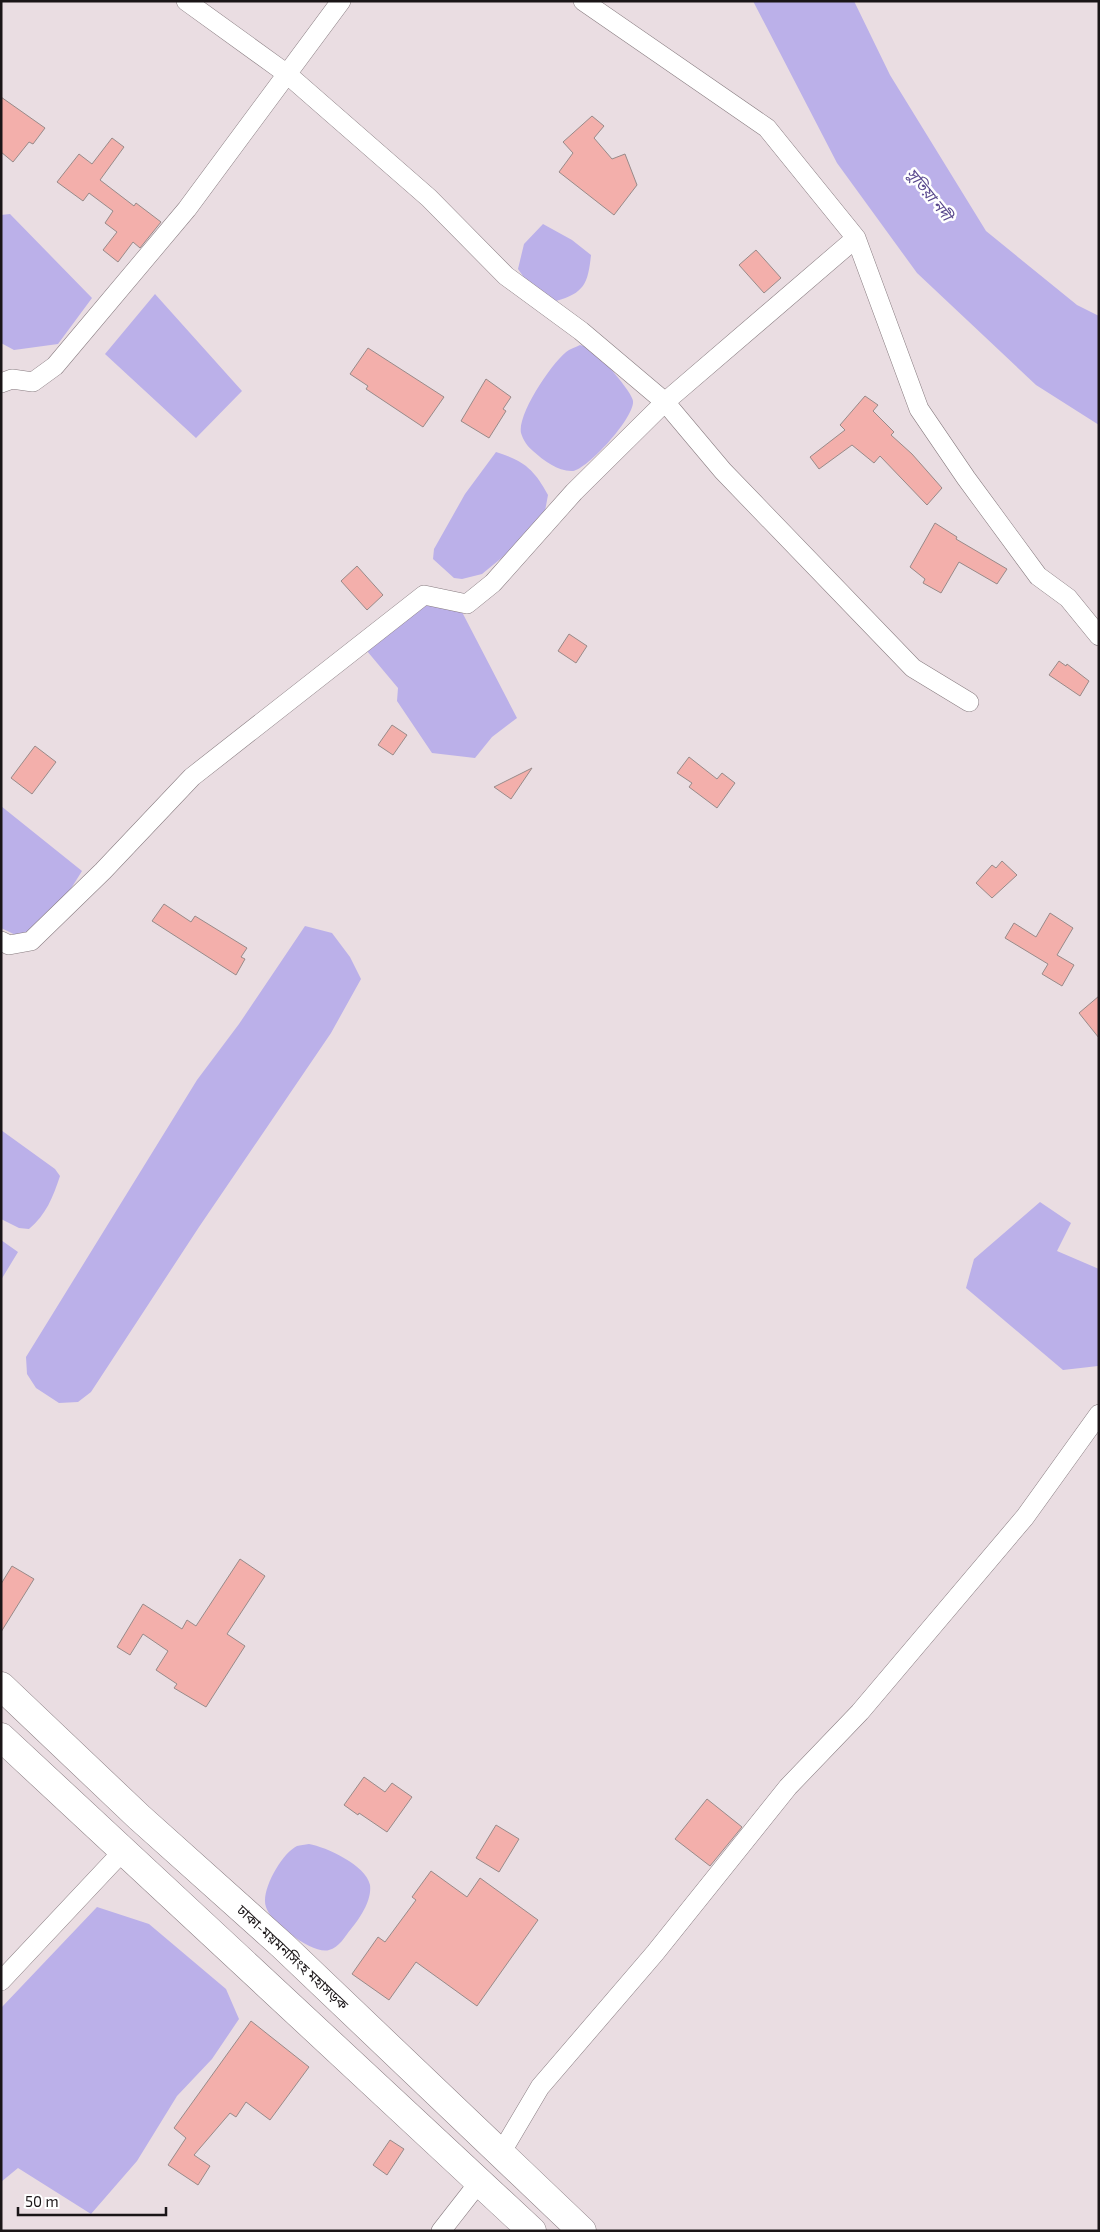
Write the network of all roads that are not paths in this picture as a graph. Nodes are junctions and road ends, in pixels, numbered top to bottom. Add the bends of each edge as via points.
1 (186, 1) edge
2 (341, 1) edge
3 (583, 1) edge
4 (287, 74) junction
5 (856, 238) junction
6 (1, 383) edge
7 (664, 402) junction
8 (1099, 636) edge
9 (969, 702) dead end
10 (1, 940) edge
11 (1099, 1414) edge
12 (1, 1686) edge
13 (1, 1737) edge
14 (124, 1850) junction
15 (1, 1981) edge
16 (501, 2153) junction
17 (480, 2181) junction
18 (441, 2231) edge
19 (532, 2231) edge
20 (582, 2231) edge

1 - 4 street
2 - 4 street
3 - 5 street via 767,128
4 - 6 street via 187,209 55,366 33,382 12,379
4 - 7 street via 429,198 506,276 581,331
5 - 7 street
5 - 8 street via 918,409 1038,576 1068,598
7 - 9 street via 723,471 913,668
7 - 10 street via 574,492 493,583 466,604 424,595 192,777 31,941 9,945
11 - 16 street via 1025,1517 860,1712 788,1787 655,1953 540,2087
12 - 16 highway, ঢাকা-ময়মনসিংহ মহাসড়ক
13 - 14 highway
14 - 15 street
14 - 17 highway
16 - 20 highway, ঢাকা-ময়মনসিংহ মহাসড়ক
17 - 18 street
17 - 19 highway

